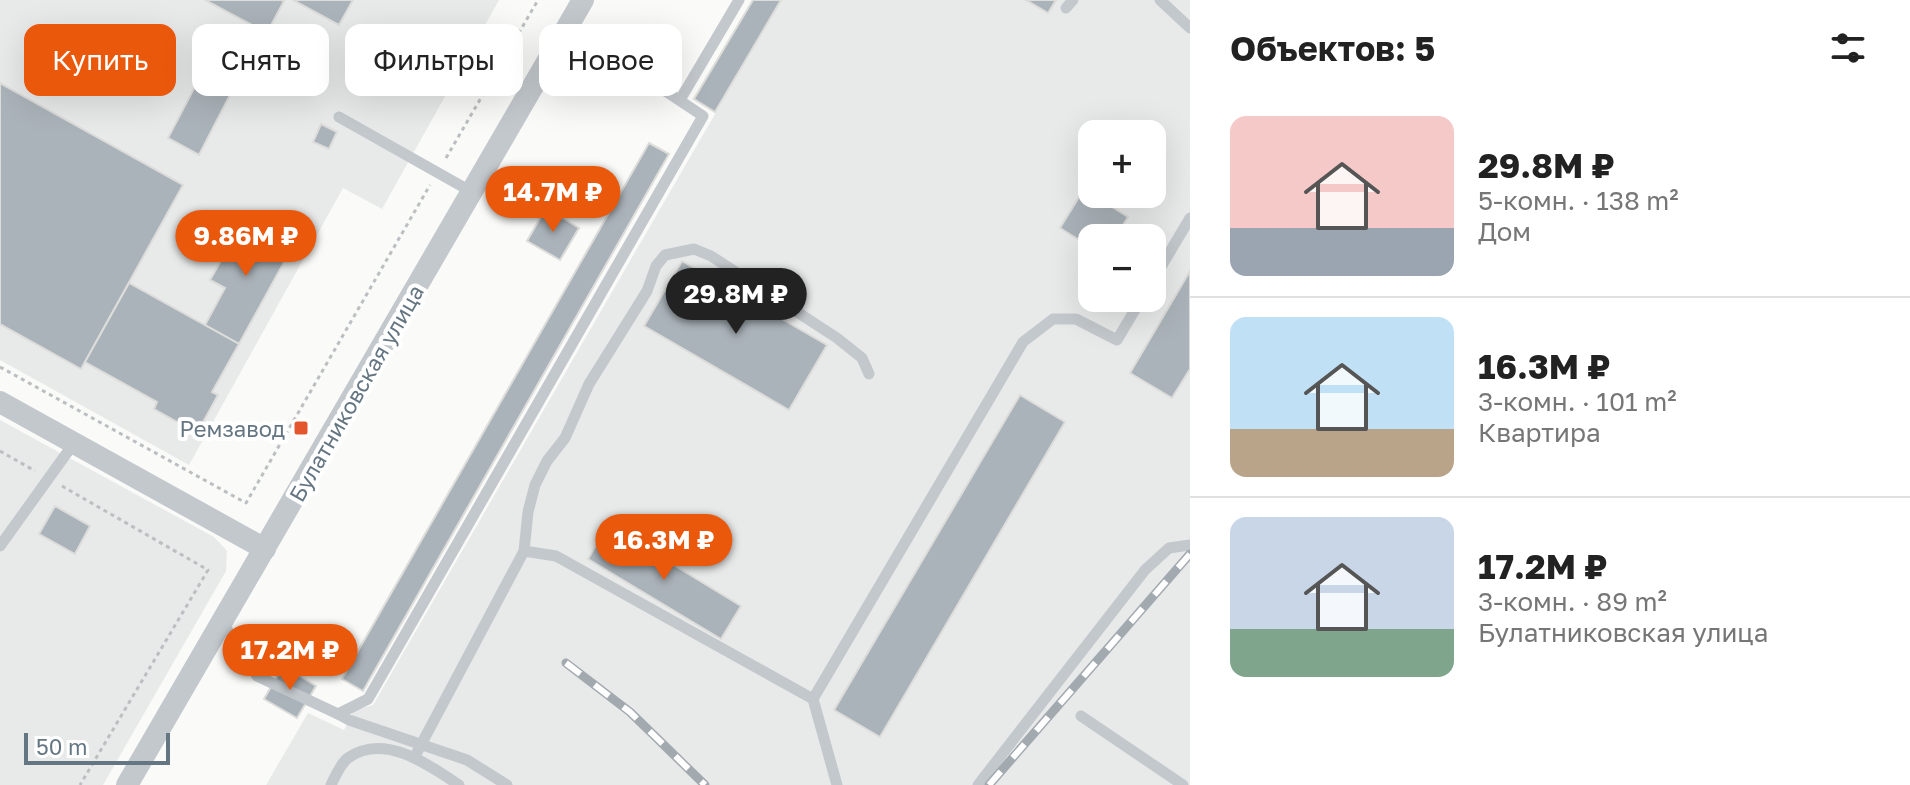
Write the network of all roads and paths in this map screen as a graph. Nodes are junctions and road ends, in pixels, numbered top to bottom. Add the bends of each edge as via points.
1 (538, 0) edge
2 (583, 0) edge
3 (739, 0) edge
4 (1160, 0) edge
5 (568, 24) edge
6 (1190, 28) edge
7 (539, 75) edge
8 (674, 96) edge
9 (680, 100) junction
10 (339, 117) dead end
11 (438, 173) junction
12 (472, 192) junction
13 (1190, 218) edge
14 (1166, 258) edge
15 (1134, 312) edge
16 (0, 367) edge
17 (869, 374) dead end
18 (0, 402) edge
19 (74, 443) junction
20 (0, 451) edge
21 (49, 479) junction
22 (1190, 545) edge
23 (0, 546) edge
24 (265, 549) junction
25 (524, 551) junction
26 (223, 623) junction
27 (813, 699) junction
28 (338, 714) junction
29 (1081, 716) dead end
30 (422, 744) junction
31 (414, 758) junction
32 (80, 785) edge
33 (127, 785) edge
34 (331, 785) edge
35 (459, 785) edge
36 (507, 785) edge
37 (837, 785) edge
38 (978, 785) edge
39 (1183, 785) edge

1 - 11 path
2 - 5 street, Булатниковская улица
3 - 9 lane
4 - 6 lane
7 - 12 street, Булатниковская улица
8 - 9 lane
9 - 28 lane via 703,116 368,699
10 - 11 lane
11 - 12 lane
11 - 16 path via 246,503
12 - 24 street, Булатниковская улица
13 - 14 lane
15 - 27 lane via 1117,340 1076,319 1053,319 1023,342
17 - 25 lane via 862,358 837,338 711,256 694,249 665,255 535,485
18 - 19 street
19 - 21 lane
19 - 24 street
20 - 21 path
21 - 23 lane
21 - 32 path via 208,570
22 - 38 lane via 1169,548 1145,570
24 - 26 street, Булатниковская улица
25 - 27 lane via 556,556
25 - 30 lane
26 - 28 lane via 257,676
26 - 33 street, Булатниковская улица
27 - 37 lane
28 - 30 lane
29 - 39 lane
30 - 31 lane
30 - 36 lane via 467,760
31 - 34 lane via 391,750 364,750 345,760
31 - 35 lane

